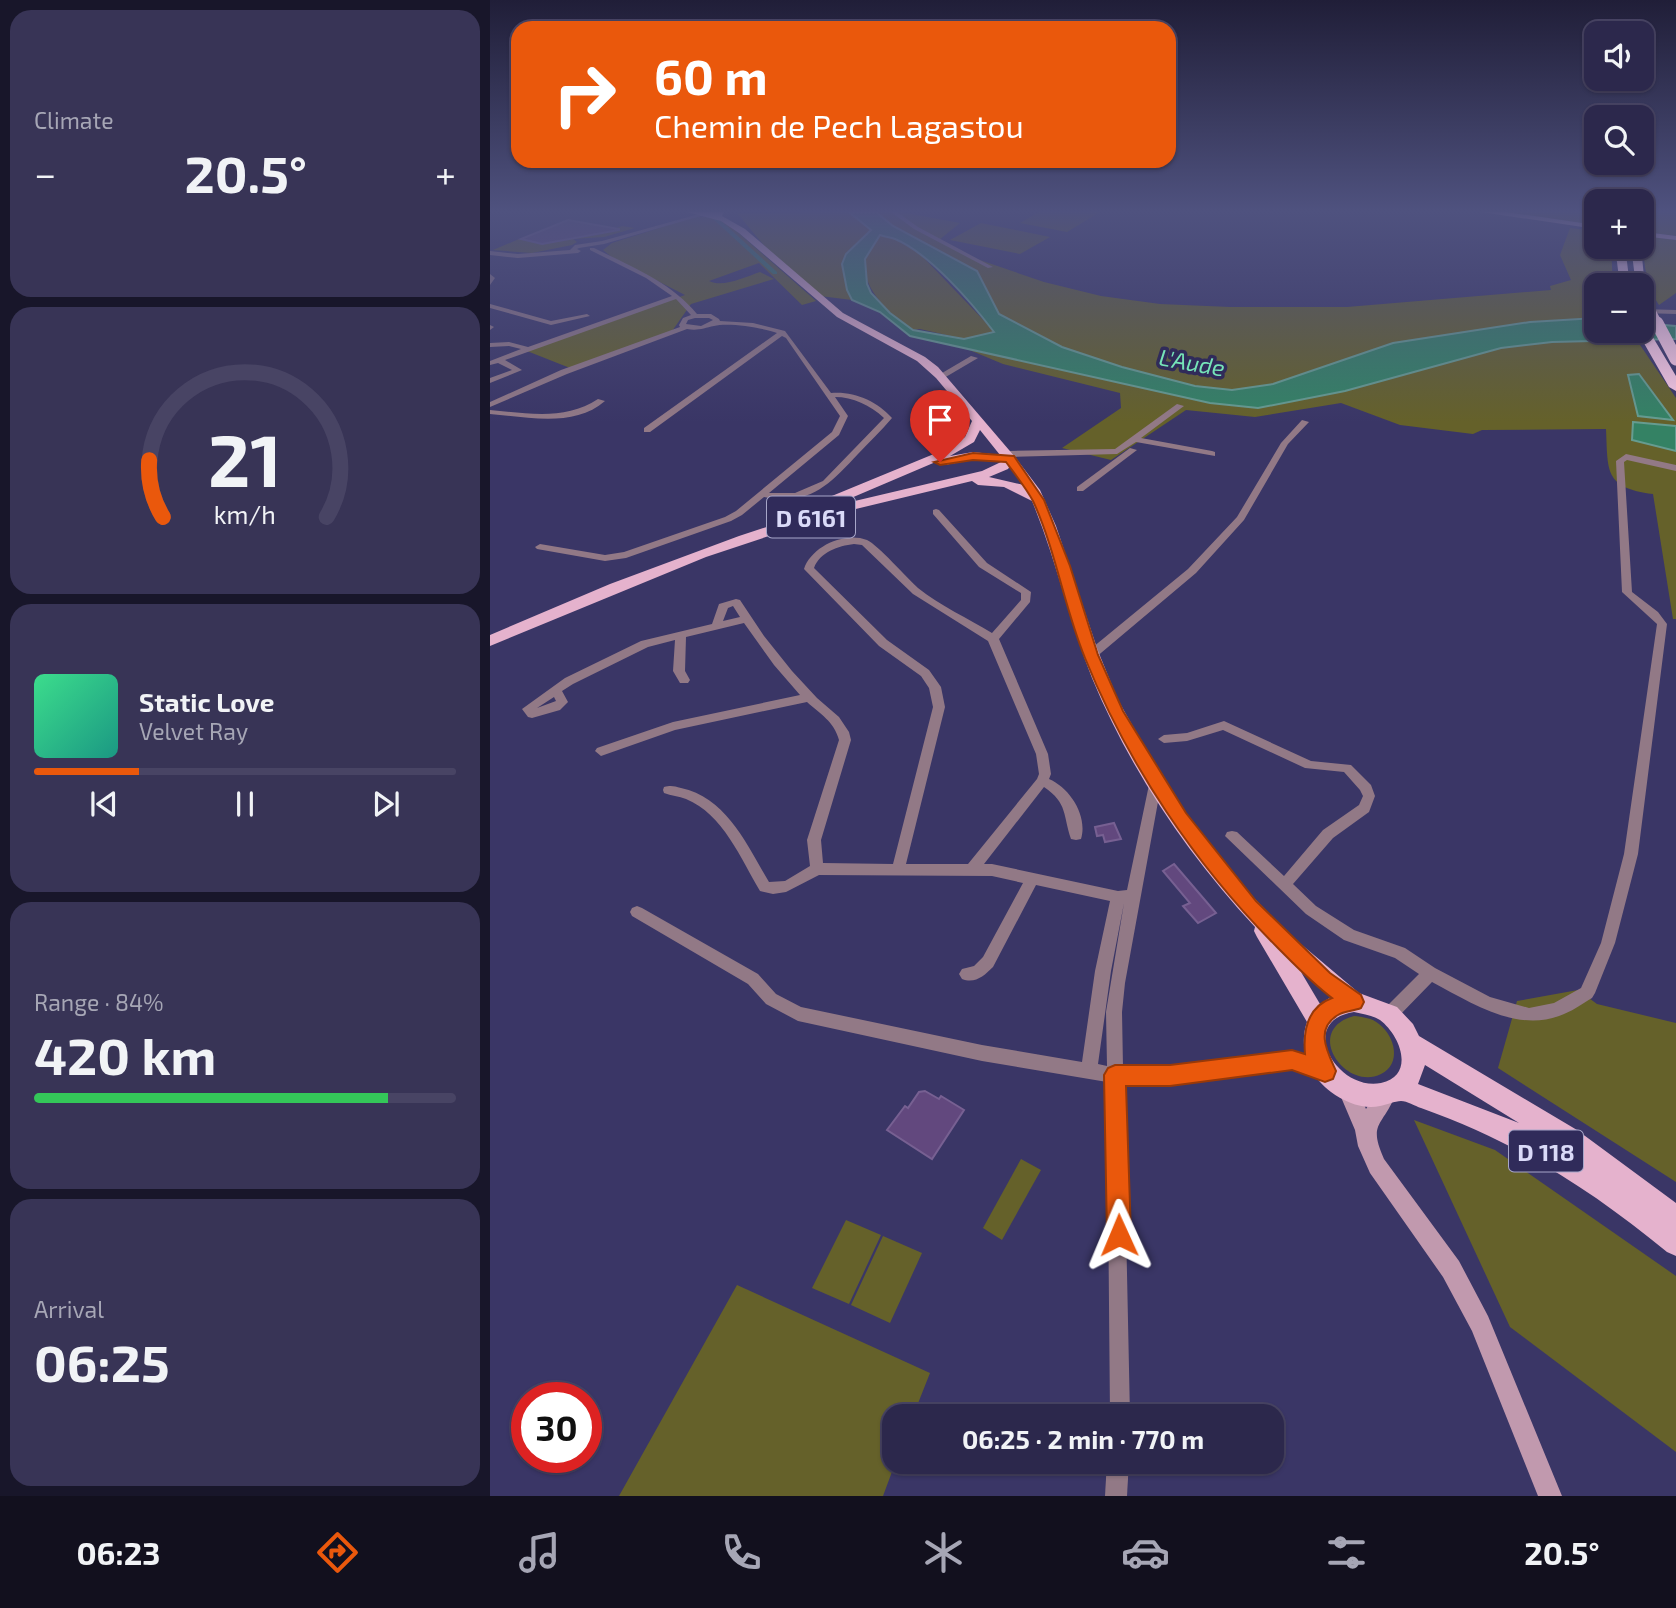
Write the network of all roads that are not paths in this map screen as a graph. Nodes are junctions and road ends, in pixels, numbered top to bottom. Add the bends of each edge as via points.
1 (652, 282) edge
2 (801, 282) edge
3 (678, 296) junction
4 (490, 306) edge
5 (1654, 311) edge
6 (1676, 312) edge
7 (587, 316) dead end
8 (695, 316) junction
9 (715, 323) junction
10 (1654, 324) edge
11 (685, 327) junction
12 (783, 332) junction
13 (1649, 343) edge
14 (490, 345) edge
15 (528, 349) junction
16 (974, 358) dead end
17 (1676, 359) edge
18 (499, 360) junction
19 (490, 363) edge
20 (941, 376) junction
21 (490, 382) edge
22 (1676, 387) edge
23 (832, 395) junction
24 (601, 401) dead end
25 (490, 405) edge
26 (1180, 406) dead end
27 (970, 410) junction
28 (490, 412) edge
29 (978, 421) junction
30 (1305, 422) dead end
31 (647, 430) dead end
32 (1135, 439) junction
33 (1146, 441) junction
34 (1212, 454) dead end
35 (1013, 456) junction
36 (1676, 468) edge
37 (884, 481) junction
38 (943, 486) junction
39 (1080, 489) dead end
40 (762, 494) junction
41 (1038, 500) junction
42 (936, 512) dead end
43 (540, 547) dead end
44 (683, 563) junction
45 (747, 619) junction
46 (716, 628) junction
47 (681, 634) junction
48 (993, 639) junction
49 (490, 641) edge
50 (1091, 655) junction
51 (684, 680) dead end
52 (556, 690) dead end
53 (809, 697) junction
54 (1164, 739) dead end
55 (601, 751) dead end
56 (1156, 780) junction
57 (1042, 781) junction
58 (669, 790) dead end
59 (1076, 835) dead end
60 (1232, 836) dead end
61 (817, 869) junction
62 (972, 869) junction
63 (898, 870) junction
64 (1032, 880) junction
65 (1284, 885) junction
66 (1135, 895) junction
67 (1118, 897) junction
68 (1249, 907) junction
69 (637, 912) dead end
70 (1430, 973) junction
71 (967, 974) dead end
72 (1353, 1002) junction
73 (1390, 1014) junction
74 (1316, 1031) junction
75 (1412, 1044) junction
76 (1292, 1060) junction
77 (1089, 1070) junction
78 (1325, 1071) junction
79 (1115, 1075) junction
80 (1347, 1090) junction
81 (1392, 1093) junction
82 (1365, 1129) junction
83 (1676, 1219) edge
84 (1676, 1243) edge
85 (1120, 1404) edge
86 (1117, 1474) edge
87 (1116, 1496) edge
88 (1550, 1496) edge

1 - 3 street
2 - 20 main road via 839,315 921,359
3 - 8 street
3 - 15 street
4 - 7 street via 551,323
5 - 6 street
8 - 9 street via 712,316
8 - 11 street via 683,321
9 - 11 street
9 - 12 street
10 - 17 highway, bridge
11 - 25 street
12 - 23 street
12 - 31 street
13 - 22 highway
14 - 15 street
15 - 18 street
16 - 20 street
18 - 19 street
18 - 21 street via 518,370
20 - 27 main road
23 - 40 street via 844,416 835,433
23 - 40 street via 846,394 882,411 886,423 817,488 786,498
24 - 28 street via 570,417
26 - 32 street
27 - 29 main road
27 - 35 main road
29 - 35 main road
29 - 37 main road, D 6161 via 970,439 950,452
30 - 50 street via 1285,443 1241,518 1192,571
32 - 33 street
32 - 35 street via 1117,452
33 - 34 street
33 - 39 street
35 - 37 main road, D 6161 / D 6161 via 961,457
35 - 38 main road, D 6161 via 996,470
35 - 41 main road
36 - 70 street via 1638,458 1620,461 1627,592 1662,624 1631,854 1596,977 1587,993 1557,1010 1529,1015 1487,1003
37 - 44 main road
38 - 41 main road, D 6161 via 1008,483
38 - 44 main road, D 6161 via 829,512
40 - 43 street via 728,519 626,555 606,558
41 - 50 main road
42 - 48 street via 983,565 1026,592 1026,600
44 - 49 main road, D 6161
45 - 46 street
45 - 46 street via 736,602 723,606
45 - 53 street
46 - 47 street
47 - 51 street via 679,671
47 - 52 street via 645,644
48 - 57 street via 1042,754
48 - 63 street via 917,592 865,543 834,544 812,560 809,569 935,687 936,722
50 - 56 main road via 1129,737
53 - 55 street via 673,726
53 - 61 street via 836,718 845,740 814,840
54 - 65 street via 1187,737 1224,724 1309,765 1347,768 1366,788 1369,796 1364,808 1328,834
56 - 66 street
56 - 68 main road
57 - 59 street via 1065,796
57 - 62 street
58 - 61 street via 685,791 723,816 765,887 789,887
60 - 65 street
61 - 63 street
62 - 63 street
62 - 64 street
64 - 67 street
64 - 71 street via 988,962 978,972
65 - 70 street via 1349,935 1400,953
66 - 67 street
66 - 79 street via 1117,971
67 - 77 street
68 - 72 main road
68 - 74 main road
69 - 77 street via 753,979 789,1011 982,1053
70 - 73 street
72 - 73 main road
72 - 74 main road via 1333,1007
73 - 75 main road
74 - 76 street
74 - 78 main road via 1316,1055
75 - 81 main road via 1410,1076
75 - 83 main road, D 118 via 1568,1139
76 - 78 street
76 - 79 street via 1170,1076
77 - 79 street
78 - 80 main road
79 - 85 street
80 - 81 main road via 1366,1096
80 - 82 main road
81 - 82 main road
81 - 84 main road, D 118 via 1503,1128 1637,1210
82 - 88 main road via 1377,1166 1451,1269 1480,1324
86 - 87 street

